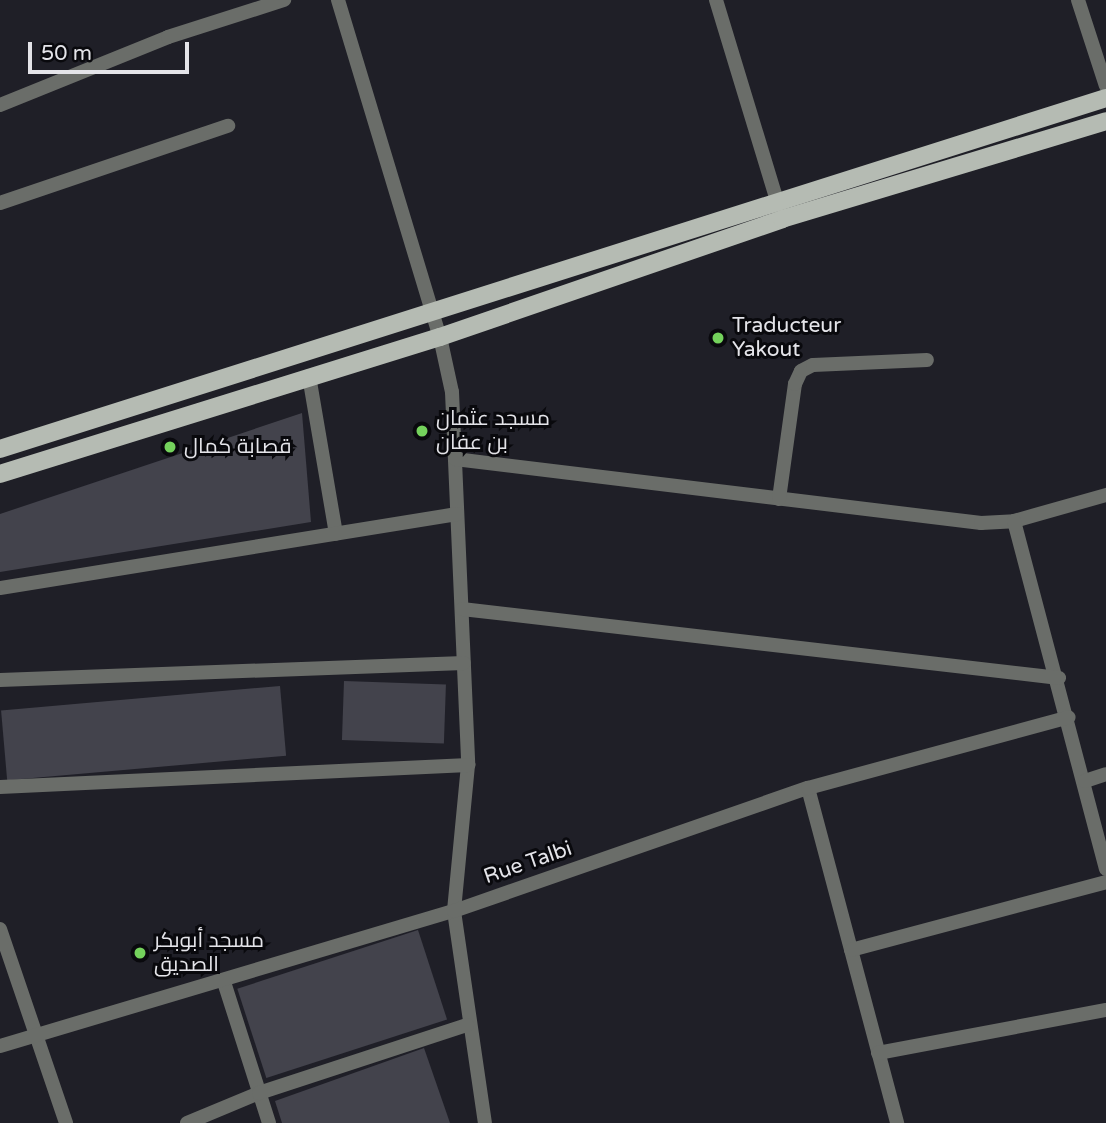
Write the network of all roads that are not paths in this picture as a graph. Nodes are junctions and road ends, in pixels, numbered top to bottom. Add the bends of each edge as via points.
1 (284, 0) edge
2 (338, 0) edge
3 (716, 0) edge
4 (1078, 0) edge
5 (1106, 86) edge
6 (1106, 98) edge
7 (0, 105) edge
8 (1106, 121) edge
9 (228, 126) dead end
10 (0, 203) edge
11 (780, 210) junction
12 (433, 313) junction
13 (440, 337) junction
14 (927, 360) dead end
15 (309, 376) junction
16 (0, 450) edge
17 (454, 459) junction
18 (0, 474) edge
19 (1106, 495) edge
20 (779, 499) junction
21 (457, 514) junction
22 (1014, 521) junction
23 (336, 534) junction
24 (0, 588) edge
25 (462, 609) junction
26 (464, 663) junction
27 (1059, 678) junction
28 (0, 680) edge
29 (1069, 717) junction
30 (468, 765) junction
31 (1106, 774) edge
32 (1085, 781) junction
33 (0, 787) edge
34 (808, 789) junction
35 (1106, 869) edge
36 (1106, 882) edge
37 (454, 911) junction
38 (0, 929) edge
39 (851, 950) junction
40 (224, 982) junction
41 (1106, 1010) edge
42 (467, 1025) junction
43 (34, 1034) junction
44 (0, 1046) edge
45 (878, 1053) junction
46 (259, 1093) junction
47 (66, 1123) edge
48 (187, 1123) edge
49 (269, 1123) edge
50 (485, 1123) edge
51 (897, 1123) edge

1 - 7 street via 168,37
2 - 12 street
3 - 11 street
4 - 5 street
6 - 11 main road
8 - 11 main road
9 - 10 street
11 - 12 main road
11 - 13 main road
12 - 13 street
12 - 16 main road
13 - 15 main road
13 - 17 street via 452,392
14 - 20 street via 813,365 801,371 795,384
15 - 18 main road
15 - 23 street
17 - 20 street
17 - 21 street
19 - 22 street
20 - 22 street via 981,523
21 - 23 street
21 - 25 street
22 - 27 street
23 - 24 street
25 - 26 street
25 - 27 street
26 - 28 street
26 - 30 street
27 - 29 street
29 - 32 street
29 - 34 street, Rue Talbi
30 - 33 street
30 - 37 street
31 - 32 street
32 - 35 street
34 - 37 street, Rue Talbi
34 - 39 street
36 - 39 street
37 - 40 street, Rue Talbi
37 - 42 street
38 - 43 street
39 - 45 street
40 - 43 street, Rue Talbi
40 - 46 street
41 - 45 street
42 - 46 street
42 - 50 street
43 - 44 street, Rue Talbi
43 - 47 street
45 - 51 street
46 - 48 street
46 - 49 street

